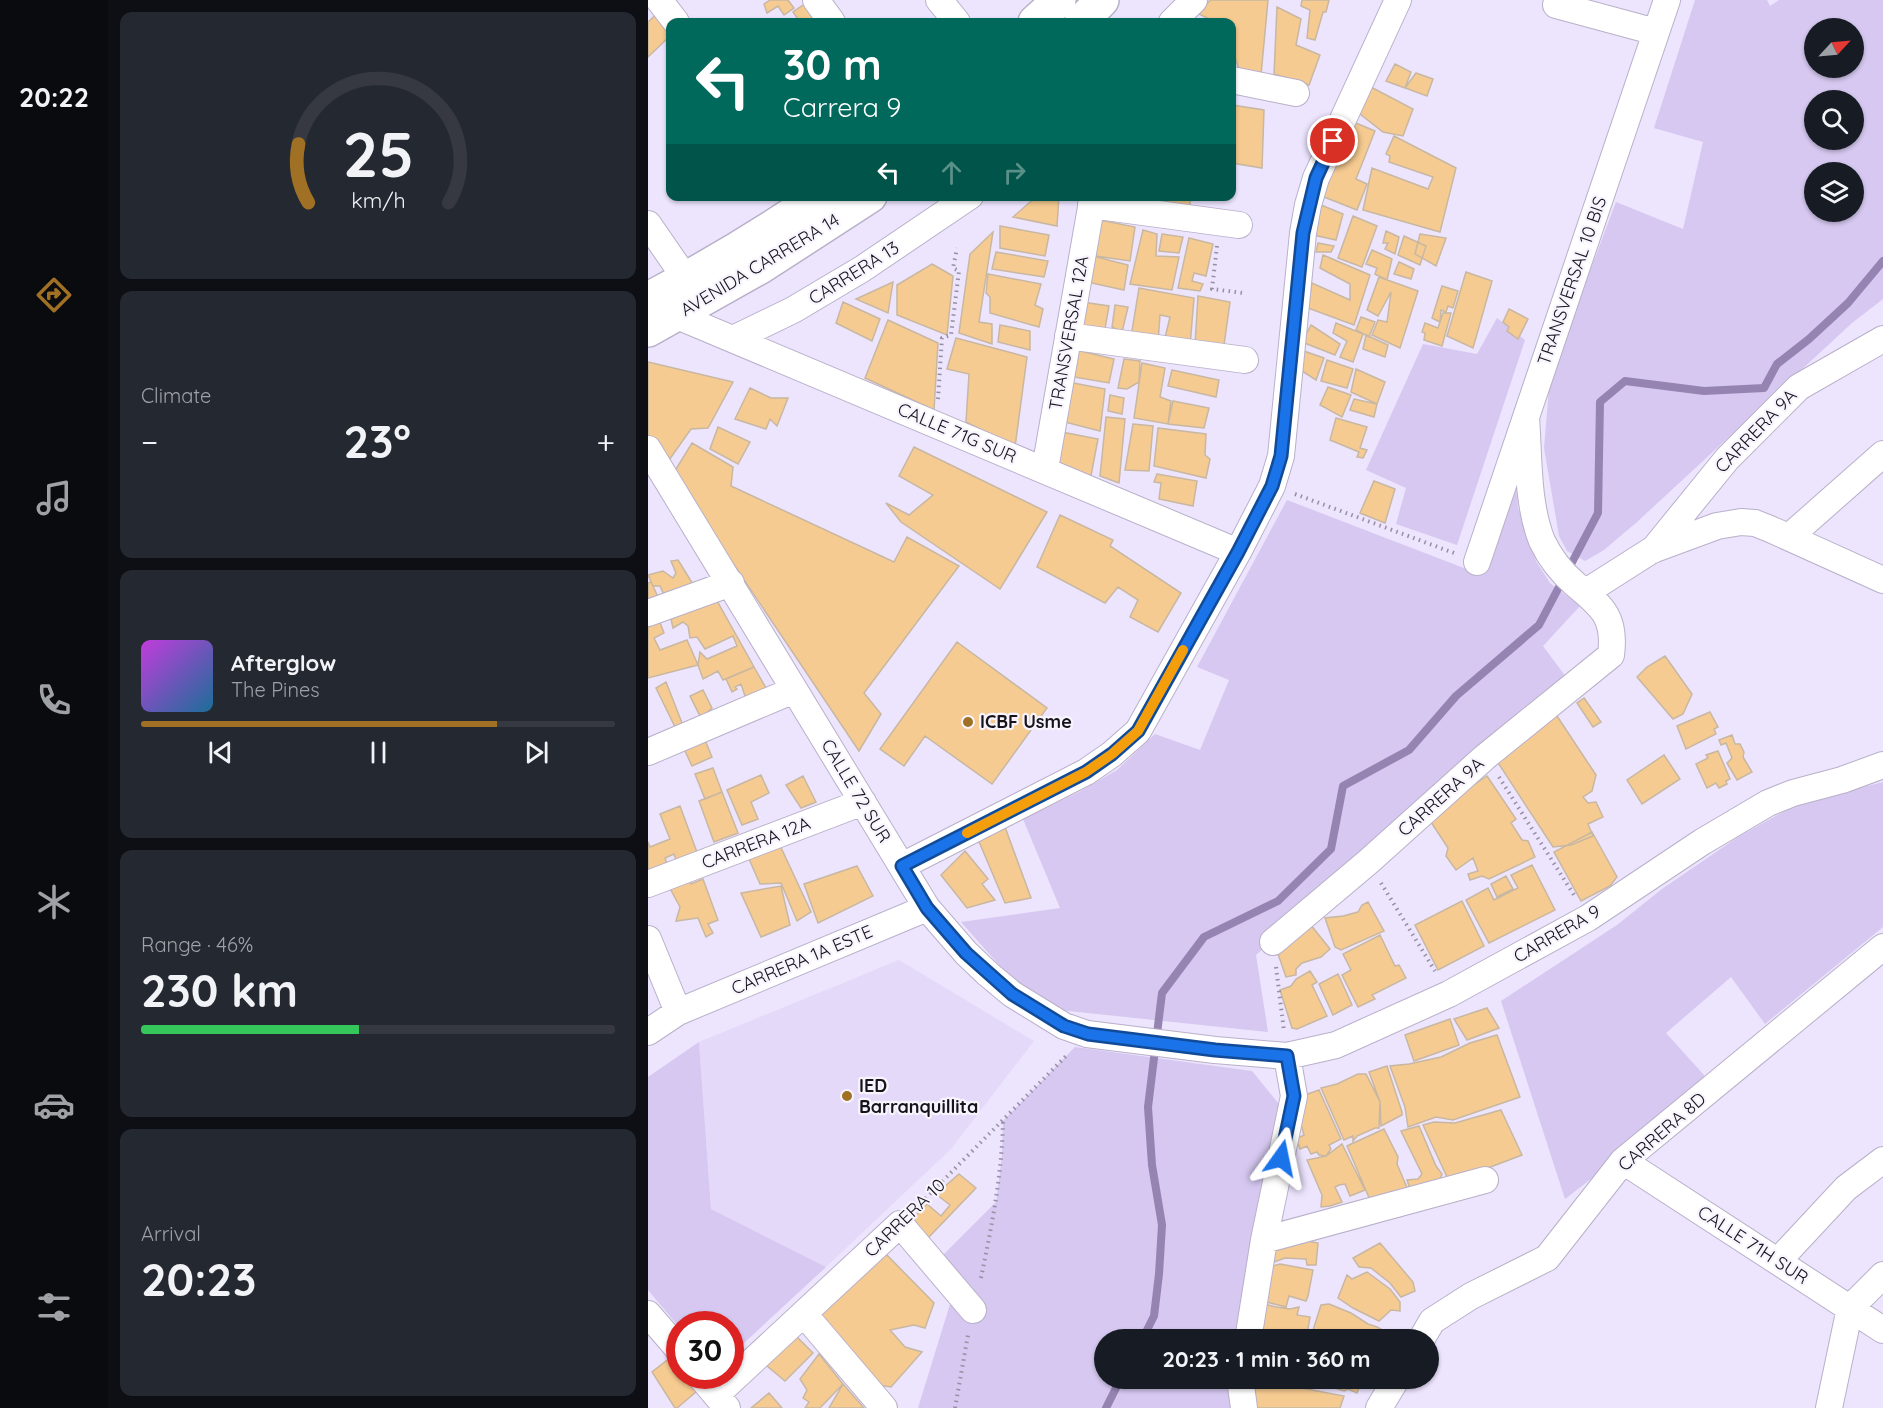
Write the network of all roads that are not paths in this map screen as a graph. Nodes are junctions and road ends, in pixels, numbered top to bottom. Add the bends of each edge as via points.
1 (659, 0) edge
2 (816, 0) edge
3 (939, 0) edge
4 (1059, 0) edge
5 (1102, 0) edge
6 (1194, 0) edge
7 (1398, 0) edge
8 (1667, 0) edge
9 (1556, 5) dead end
10 (673, 18) edge
11 (829, 18) edge
12 (954, 18) edge
13 (1039, 18) edge
14 (1085, 18) edge
15 (1176, 18) edge
16 (1656, 32) junction
17 (1236, 81) edge
18 (1296, 93) dead end
19 (807, 201) edge
20 (862, 201) edge
21 (963, 201) edge
22 (1092, 201) edge
23 (1229, 223) road end
24 (648, 224) edge
25 (686, 279) junction
26 (657, 315) edge
27 (1068, 336) junction
28 (733, 339) junction
29 (1883, 339) edge
30 (1245, 360) dead end
31 (1526, 417) junction
32 (648, 449) edge
33 (1883, 454) edge
34 (1045, 469) junction
35 (656, 478) edge
36 (1789, 537) junction
37 (1652, 550) junction
38 (1238, 552) junction
39 (1477, 562) road end
40 (1883, 580) edge
41 (730, 583) junction
42 (1581, 589) junction
43 (648, 613) edge
44 (795, 690) junction
45 (648, 752) edge
46 (1883, 765) edge
47 (863, 802) junction
48 (902, 866) junction
49 (648, 884) edge
50 (927, 908) junction
51 (648, 939) edge
52 (1273, 942) road end
53 (1883, 947) edge
54 (678, 1012) junction
55 (648, 1032) edge
56 (1215, 1050) joint
57 (1287, 1056) junction
58 (1883, 1160) edge
59 (1623, 1161) junction
60 (1485, 1180) dead end
61 (1264, 1240) junction
62 (1779, 1262) junction
63 (1883, 1275) edge
64 (1850, 1308) junction
65 (973, 1310) road end
66 (648, 1314) edge
67 (804, 1314) junction
68 (1250, 1329) edge
69 (1427, 1329) edge
70 (1883, 1330) edge
71 (666, 1335) edge
72 (711, 1389) edge
73 (1241, 1389) edge
74 (1390, 1389) edge
75 (721, 1401) edge
76 (884, 1408) edge
77 (1244, 1408) edge
78 (1379, 1408) edge
79 (1829, 1408) edge

1 - 10 street
2 - 11 street
3 - 12 street
4 - 13 main road
5 - 14 main road
6 - 15 street
7 - 38 street via 1316,178 1303,233 1281,456 1272,486
8 - 16 street, TRANSVERSAL 10 BIS
9 - 16 street
16 - 31 street, TRANSVERSAL 10 BIS
17 - 18 street
19 - 25 main road, AVENIDA CARRERA 14 via 773,228
20 - 26 main road, AVENIDA CARRERA 14 via 762,266
21 - 28 street, CARRERA 13 via 862,269 793,310
22 - 23 street
22 - 27 street, TRANSVERSAL 12A
24 - 25 street
25 - 26 main road, AVENIDA CARRERA 14
26 - 28 street, CALLE 71G SUR
27 - 30 street
27 - 34 street, TRANSVERSAL 12A
28 - 34 street, CALLE 71G SUR
29 - 37 street, CARRERA 9A via 1799,387 1727,459
31 - 39 street, TRANSVERSAL 10 BIS
31 - 42 street via 1537,528 1553,561
32 - 35 street, CALLE 72 SUR
33 - 36 street
34 - 38 street, CALLE 71G SUR
35 - 41 street, CALLE 72 SUR
36 - 37 street via 1755,523 1741,522 1717,526
36 - 40 street
37 - 42 street
38 - 48 street via 1138,731 1086,772
41 - 43 street
41 - 44 street, CALLE 72 SUR
42 - 52 street, CARRERA 9A via 1608,618 1611,655 1485,757
44 - 45 street
44 - 47 street, CALLE 72 SUR
46 - 57 street, CARRERA 9 via 1768,803 1588,918 1449,994 1336,1045
47 - 48 street, CALLE 72 SUR
47 - 49 street, CARRERA 12A
48 - 50 street, CALLE 72 SUR
50 - 54 street, CARRERA 1A ESTE
50 - 56 street, CALLE 72 SUR via 966,953 1012,994 1064,1026 1099,1036
51 - 54 street
53 - 59 street, CARRERA 8D
54 - 55 street, CARRERA 1A ESTE
56 - 57 street, CARRERA 9
57 - 61 street via 1294,1096
58 - 62 street via 1846,1188
59 - 62 street, CALLE 71H SUR
59 - 69 street, CARRERA 8D via 1546,1258 1461,1302 1432,1321
60 - 61 street
61 - 68 street
62 - 64 street, CALLE 71H SUR
63 - 64 street
64 - 70 street, CALLE 71H SUR
64 - 79 street
65 - 67 street, CARRERA 10 via 900,1224
66 - 71 street
67 - 75 street, CARRERA 10
67 - 76 street
72 - 75 street
73 - 77 street
74 - 78 street

